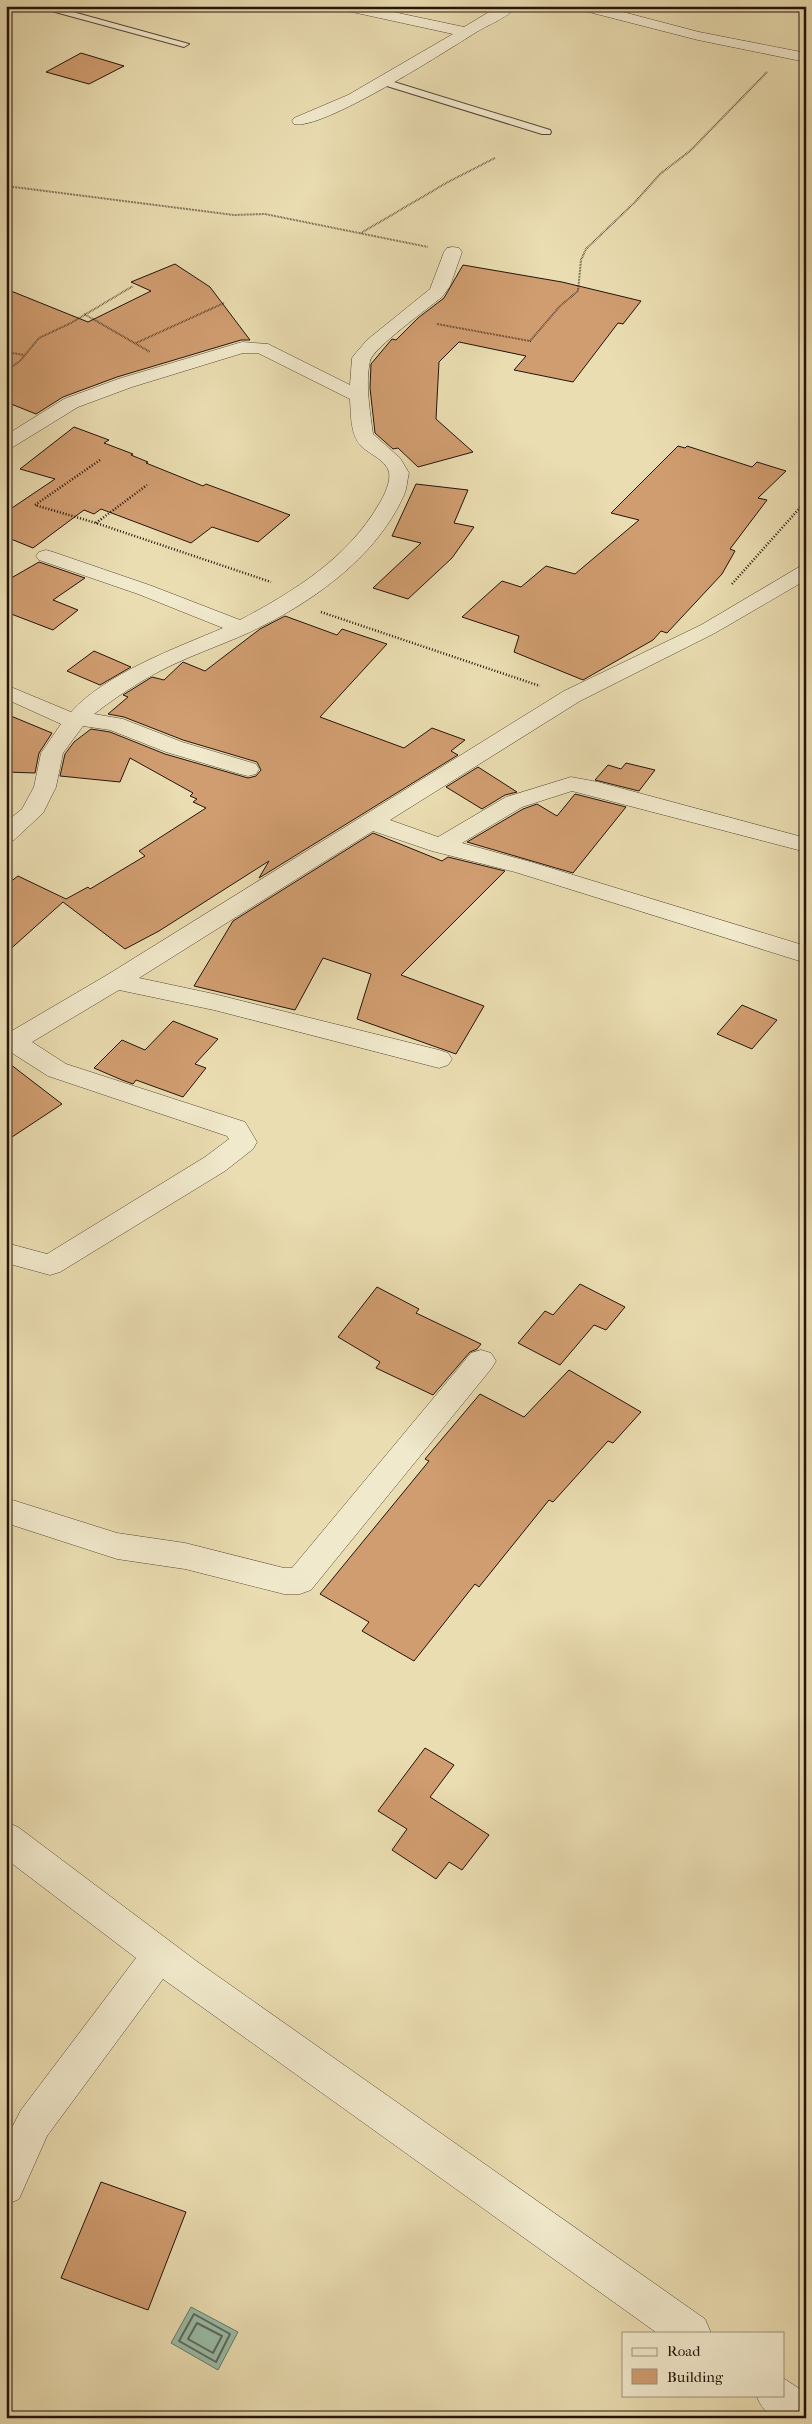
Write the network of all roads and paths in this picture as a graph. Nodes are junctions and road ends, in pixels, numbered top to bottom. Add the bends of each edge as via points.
1 (38, 6) edge
2 (343, 6) edge
3 (510, 6) edge
4 (588, 7) edge
5 (465, 32) junction
6 (184, 44) dead end
7 (788, 54) junction
8 (806, 58) edge
9 (381, 81) junction
10 (300, 121) dead end
11 (546, 132) dead end
12 (495, 158) dead end
13 (6, 186) edge
14 (361, 234) junction
15 (453, 252) joint
16 (133, 286) dead end
17 (224, 303) dead end
18 (84, 313) junction
19 (406, 319) junction
20 (136, 343) junction
21 (6, 352) edge
22 (24, 354) junction
23 (177, 367) junction
24 (6, 371) edge
25 (360, 396) junction
26 (6, 443) edge
27 (100, 460) dead end
28 (147, 485) dead end
29 (806, 501) edge
30 (96, 523) junction
31 (46, 556) dead end
32 (806, 571) edge
33 (297, 597) junction
34 (241, 628) junction
35 (708, 628) junction
36 (6, 691) edge
37 (572, 696) junction
38 (76, 720) junction
39 (248, 769) dead end
40 (372, 822) junction
41 (6, 835) edge
42 (806, 845) edge
43 (440, 846) junction
44 (806, 955) edge
45 (116, 981) junction
46 (9, 1043) edge
47 (439, 1059) dead end
48 (6, 1253) edge
49 (482, 1361) dead end
50 (6, 1510) edge
51 (6, 1838) edge
52 (159, 1955) junction
53 (6, 2186) edge
54 (690, 2332) edge
55 (777, 2396) edge
56 (804, 2418) edge

1 - 6 lane
2 - 5 street
3 - 5 street
4 - 7 street via 698,36
5 - 9 street
7 - 8 street
7 - 19 path via 690,151 660,174 586,249 581,260 578,291 560,306 530,341
9 - 10 street via 329,110
9 - 11 lane
12 - 14 path
13 - 14 path via 234,215 265,214
14 - 15 path
15 - 19 street via 436,294
16 - 18 path
17 - 20 path
18 - 20 path
18 - 22 path via 39,338
19 - 25 street via 373,344 361,358
20 - 23 path
21 - 22 path
22 - 24 path via 20,362
23 - 25 street via 255,346
23 - 26 street via 71,403
25 - 33 street via 363,434 393,462 399,473 395,494 379,522 361,544
27 - 30 path via 36,505
28 - 30 path
29 - 35 path via 727,590
30 - 33 path via 224,567
31 - 34 street
32 - 35 street
33 - 34 street
33 - 37 path
34 - 38 street via 153,666 86,709
35 - 37 street
36 - 38 street
37 - 40 street
38 - 39 street via 115,724
38 - 41 street via 52,753 45,788 31,813
40 - 43 street
40 - 45 street
42 - 43 street via 571,784 514,802
43 - 44 street via 523,867
45 - 46 street
45 - 47 street via 214,1002
46 - 48 street via 57,1070 236,1129 244,1142 215,1164 50,1265
49 - 50 street via 300,1581 284,1581 185,1556 117,1546
51 - 52 street
52 - 53 street via 34,2123
52 - 54 street
55 - 56 street

